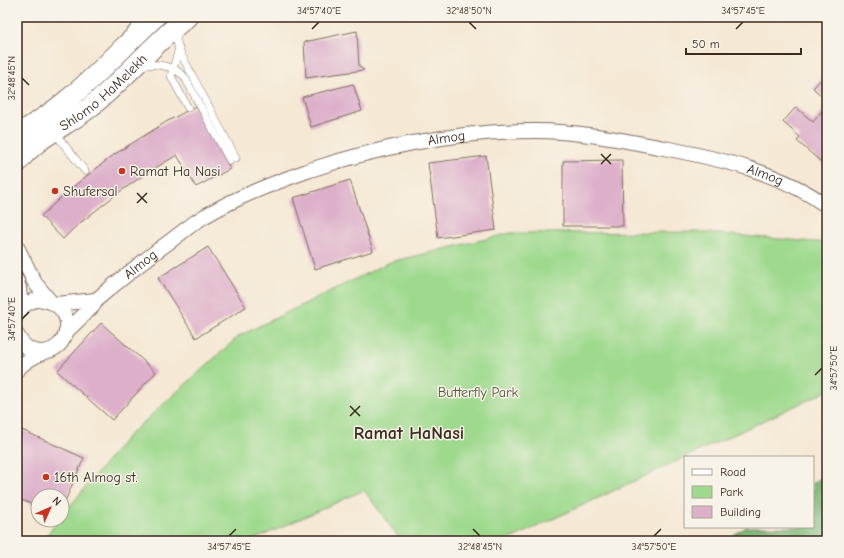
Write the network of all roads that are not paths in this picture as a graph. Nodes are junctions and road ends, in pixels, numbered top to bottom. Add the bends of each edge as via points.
1 (155, 17) edge
2 (182, 21) edge
3 (179, 48) junction
4 (134, 67) junction
5 (173, 67) junction
6 (188, 108) dead end
7 (54, 131) junction
8 (17, 134) edge
9 (17, 163) edge
10 (85, 171) dead end
11 (827, 206) edge
12 (17, 247) edge
13 (17, 281) edge
14 (96, 300) junction
15 (53, 303) junction
16 (19, 312) edge
17 (66, 332) junction
18 (17, 335) edge
19 (45, 352) junction
20 (17, 370) edge

1 - 8 street, Shlomo HaMelekh via 76,93
2 - 3 lane via 176,35
2 - 4 street, Shlomo HaMelekh
3 - 5 lane
3 - 5 lane via 233,160 190,85
4 - 5 lane via 156,64
4 - 7 street, Shlomo HaMelekh via 88,109
5 - 6 lane via 171,76
7 - 9 street, Shlomo HaMelekh via 32,146
7 - 10 lane
11 - 14 street, Almog via 776,178 694,154 582,134 537,131 482,132 385,148 334,162 242,196 204,217 140,263
12 - 15 street via 35,283
13 - 16 street
14 - 15 street
14 - 17 street, Almog
15 - 16 street via 34,300
15 - 17 street via 60,308 66,319
17 - 19 street, Almog via 56,348
18 - 19 street via 28,348
19 - 20 street via 34,356

